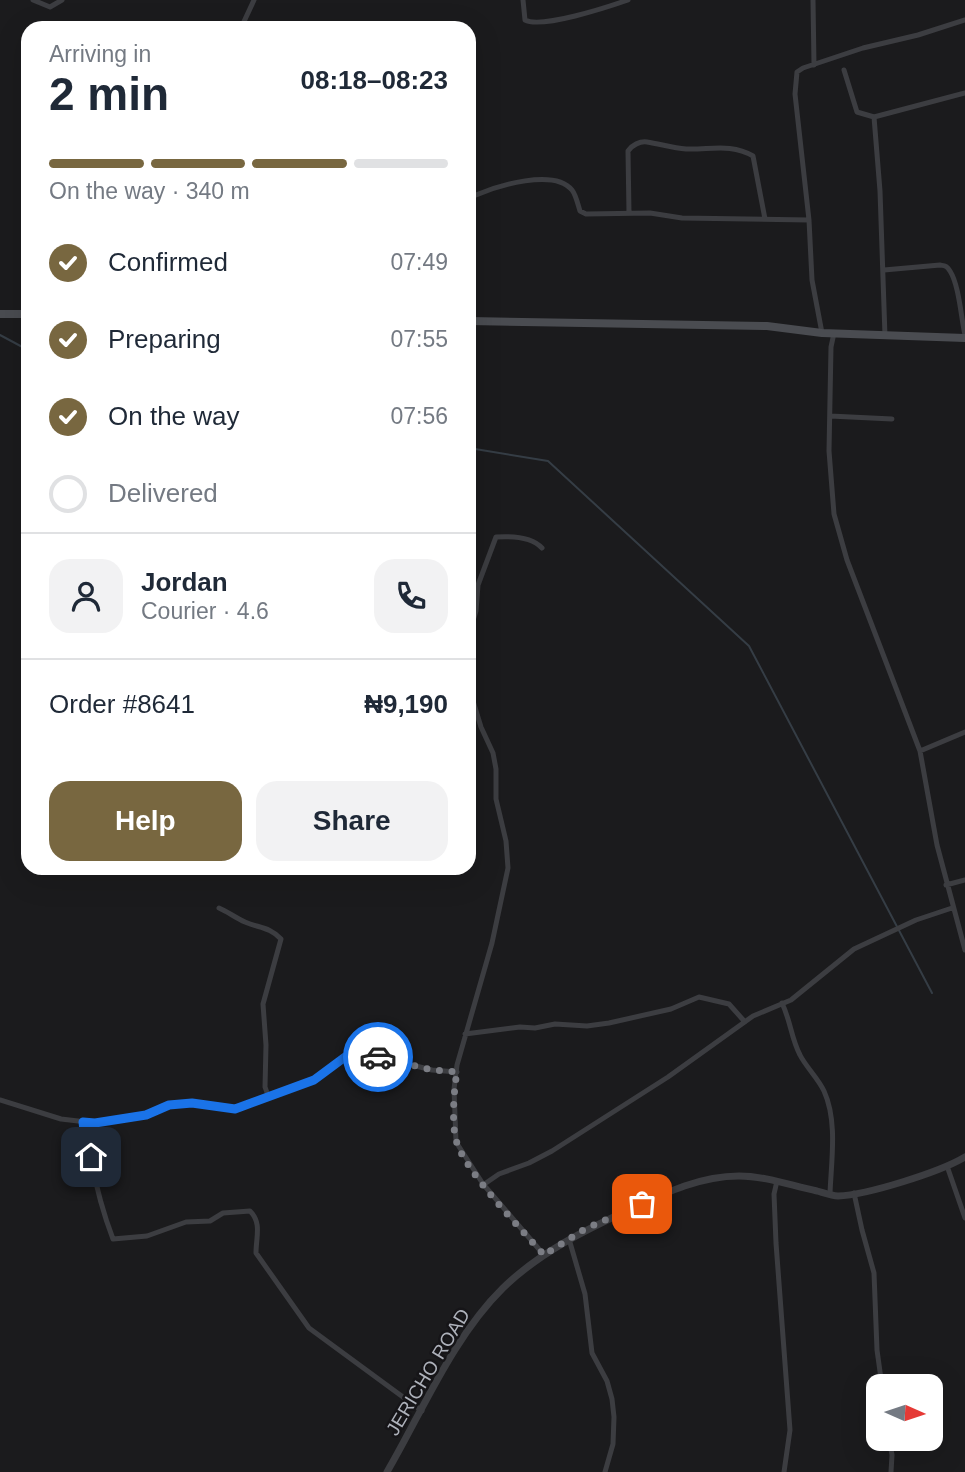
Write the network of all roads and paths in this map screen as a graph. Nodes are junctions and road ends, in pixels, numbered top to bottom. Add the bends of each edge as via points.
1 (33, 0) edge
2 (62, 0) edge
3 (523, 0) edge
4 (628, 0) edge
5 (813, 0) edge
6 (252, 1) edge
7 (965, 20) edge
8 (244, 21) edge
9 (814, 65) junction
10 (844, 70) dead end
11 (965, 93) edge
12 (874, 117) junction
13 (476, 195) dead end
14 (629, 213) junction
15 (765, 219) junction
16 (809, 220) junction
17 (884, 270) junction
18 (0, 314) edge
19 (21, 314) edge
20 (476, 321) edge
21 (822, 333) junction
22 (834, 333) junction
23 (885, 336) junction
24 (965, 336) edge
25 (831, 416) junction
26 (892, 419) dead end
27 (542, 548) dead end
28 (476, 611) edge
29 (476, 711) edge
30 (965, 732) edge
31 (920, 751) junction
32 (965, 880) edge
33 (946, 885) junction
34 (219, 908) dead end
35 (952, 908) junction
36 (965, 950) edge
37 (782, 1003) junction
38 (745, 1022) junction
39 (466, 1034) junction
40 (457, 1072) junction
41 (269, 1098) junction
42 (0, 1100) edge
43 (83, 1122) junction
44 (965, 1157) edge
45 (947, 1166) junction
46 (777, 1181) junction
47 (484, 1185) junction
48 (854, 1193) junction
49 (830, 1194) junction
50 (965, 1218) edge
51 (569, 1239) junction
52 (544, 1255) junction
53 (880, 1374) edge
54 (422, 1411) junction
55 (891, 1451) edge
56 (387, 1472) edge
57 (605, 1472) edge
58 (784, 1472) edge
59 (891, 1472) edge

1 - 2 street via 50,7
3 - 4 street via 525,20 531,23
5 - 9 street
6 - 8 street
7 - 9 street
9 - 16 street via 797,72 795,82
10 - 12 street via 857,113
11 - 12 street
12 - 17 street
13 - 14 street via 493,187 542,178 573,190 580,211 586,214
14 - 15 street
14 - 15 street via 628,150 647,142 688,149 730,147 753,156
15 - 16 street
16 - 21 street via 812,280
17 - 23 street
17 - 24 street via 946,267
18 - 19 main road
20 - 21 main road via 767,326
21 - 22 main road
22 - 23 main road
22 - 25 street
23 - 24 main road
25 - 26 street
25 - 31 street via 834,514
27 - 28 street via 523,539 496,537 478,585
29 - 39 street via 493,753 508,868
30 - 31 street
31 - 33 street
32 - 33 street
33 - 35 street
34 - 41 street via 263,926 281,939 263,1004
35 - 36 street
35 - 37 street via 854,949
37 - 38 street
37 - 49 street via 800,1057 824,1091 831,1115
38 - 39 street via 729,1004 699,997 671,1009 609,1023
38 - 47 street via 552,1151
39 - 40 street
40 - 41 street via 368,1054 345,1057 314,1080
40 - 47 street via 456,1142
41 - 43 street via 235,1109 192,1103 169,1105 146,1115
42 - 43 street
43 - 54 street via 96,1187 113,1239 147,1236 186,1222 210,1221 223,1213 250,1211 258,1230 256,1252 309,1328
44 - 45 street, JERICHO ROAD
45 - 48 street, JERICHO ROAD
45 - 50 street
46 - 49 street, JERICHO ROAD
46 - 51 street, JERICHO ROAD via 712,1178 677,1188
46 - 58 street via 776,1243 789,1430
47 - 52 street
48 - 49 street, JERICHO ROAD
48 - 53 street via 874,1273
51 - 52 street, JERICHO ROAD
51 - 57 street via 585,1294 592,1353 612,1399 613,1444
52 - 54 street, JERICHO ROAD via 481,1313
54 - 56 street, JERICHO ROAD
55 - 59 street

